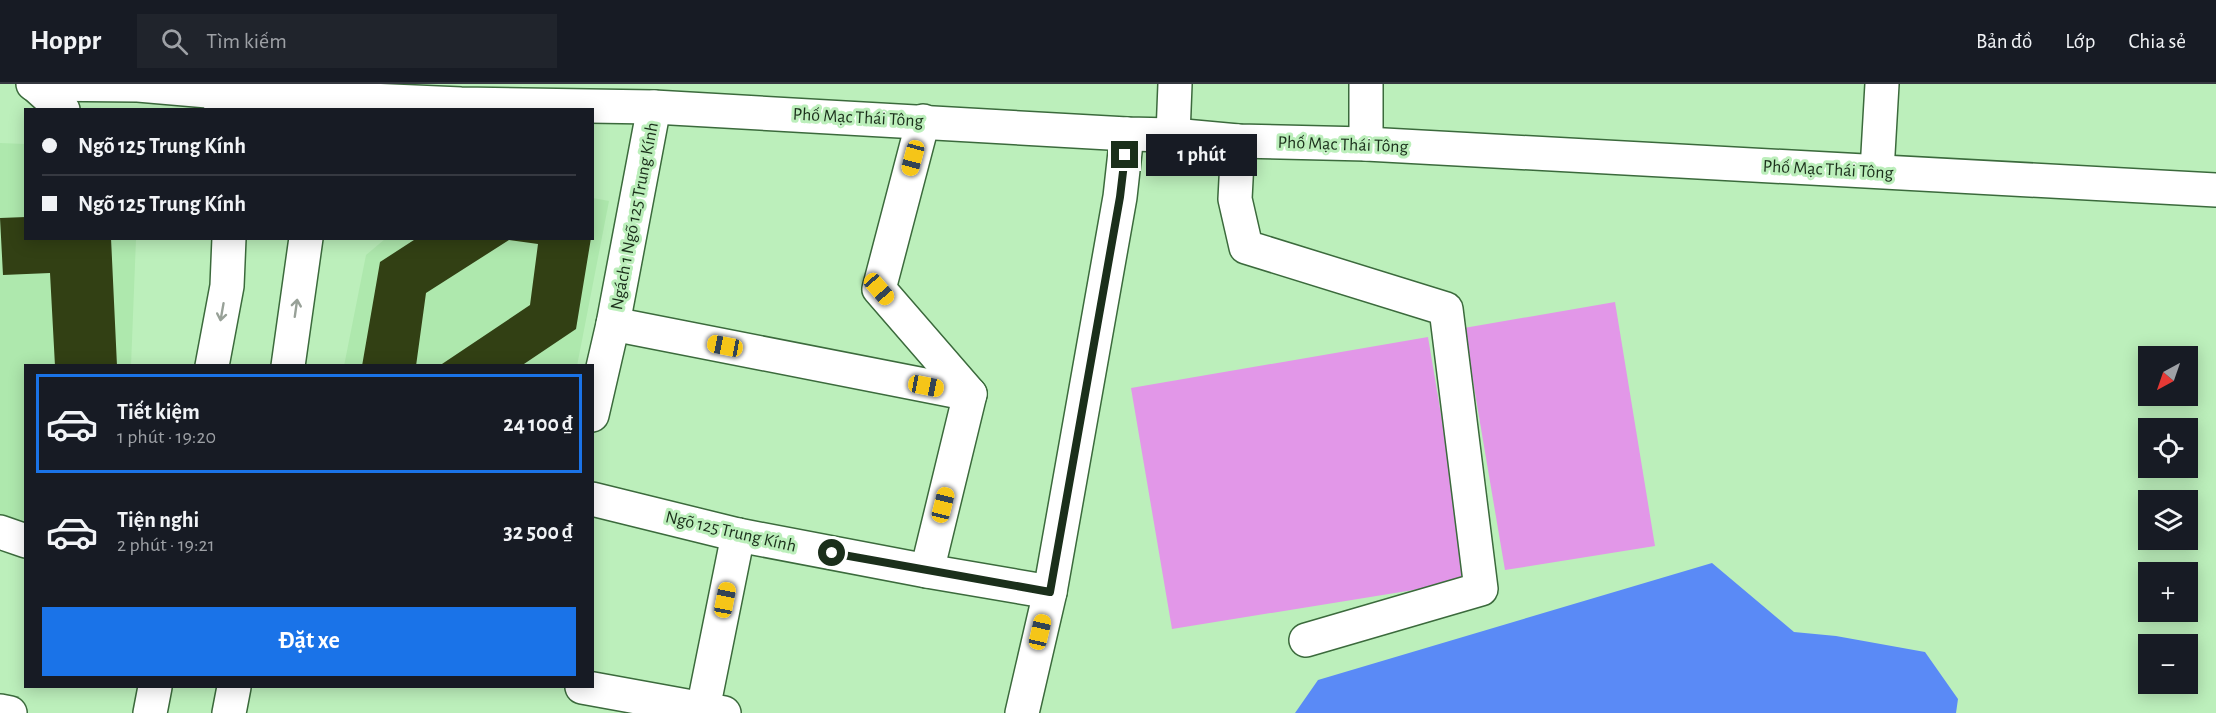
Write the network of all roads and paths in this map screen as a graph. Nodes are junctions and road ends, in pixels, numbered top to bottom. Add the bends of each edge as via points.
1 (33, 84) edge
2 (1175, 84) edge
3 (1366, 84) edge
4 (1881, 84) edge
5 (236, 96) edge
6 (654, 106) junction
7 (456, 107) edge
8 (61, 108) edge
9 (923, 121) junction
10 (1127, 134) junction
11 (1173, 135) junction
12 (1238, 141) junction
13 (1366, 144) junction
14 (1877, 171) junction
15 (2216, 190) edge
16 (306, 240) edge
17 (223, 245) edge
18 (614, 324) junction
19 (212, 364) edge
20 (288, 364) edge
21 (970, 394) junction
22 (594, 407) edge
23 (594, 499) edge
24 (0, 532) edge
25 (738, 535) junction
26 (24, 539) edge
27 (927, 571) junction
28 (1050, 592) junction
29 (1306, 640) dead end
30 (155, 688) edge
31 (234, 688) edge
32 (587, 688) edge
33 (0, 711) edge
34 (710, 712) edge
35 (10, 713) edge
36 (150, 713) edge
37 (229, 713) edge
38 (1022, 713) edge

1 - 5 street, Phố Mạc Thái Tông via 138,85
1 - 8 street
2 - 11 street
3 - 13 street
4 - 14 street
5 - 7 street, Phố Mạc Thái Tông
6 - 7 street, Phố Mạc Thái Tông
6 - 9 street, Phố Mạc Thái Tông
6 - 18 street, Ngách 1 Ngõ 125 Trung Kính
9 - 10 street, Phố Mạc Thái Tông
9 - 21 street via 879,289
10 - 11 street, Phố Mạc Thái Tông
10 - 28 street via 1120,197
11 - 12 street, Phố Mạc Thái Tông
12 - 13 street, Phố Mạc Thái Tông
12 - 29 street via 1235,199 1246,247 1446,309 1481,589
13 - 14 street, Phố Mạc Thái Tông
14 - 15 street, Phố Mạc Thái Tông
20 -> 16 street
17 -> 19 street via 227,285
18 - 21 street, Ngách 1 Ngõ 125 Trung Kính
18 - 22 street, Ngách 1 Ngõ 125 Trung Kính
21 - 27 street
23 - 25 street, Ngõ 125 Trung Kính
24 - 26 street
25 - 27 street, Ngõ 125 Trung Kính
25 - 34 street
27 - 28 street, Ngõ 125 Trung Kính
28 - 38 street
30 - 36 street
31 - 37 street
32 - 34 street
33 - 35 street

